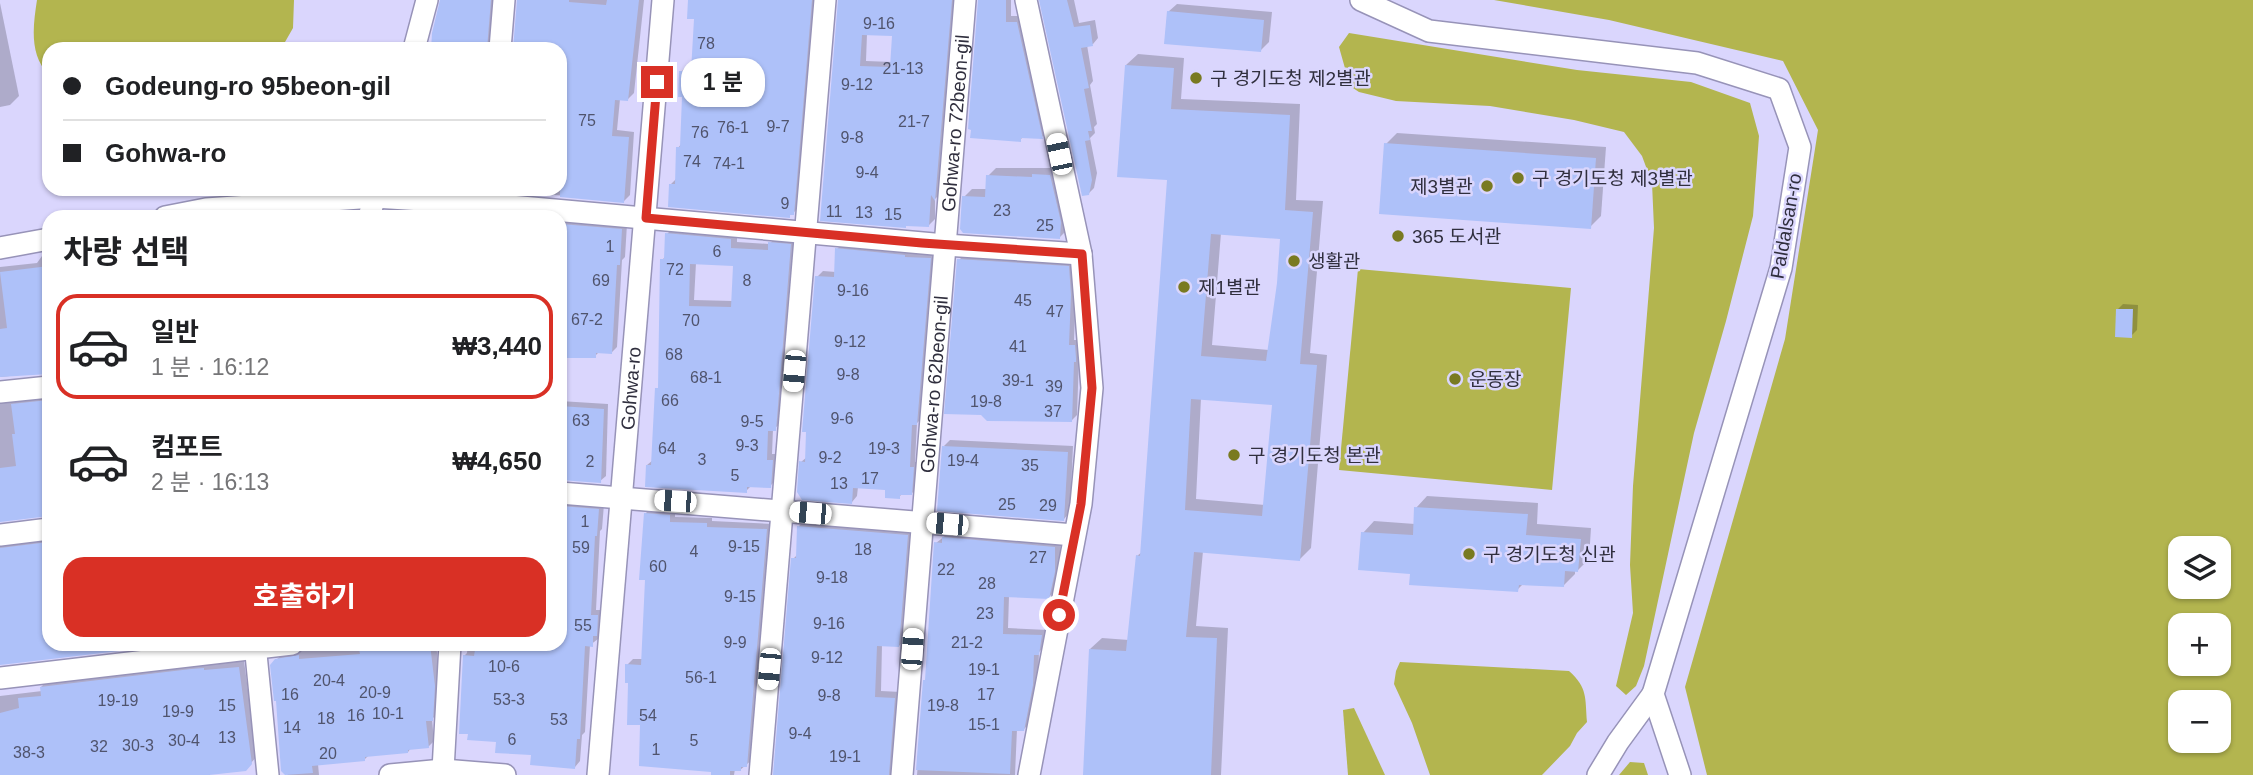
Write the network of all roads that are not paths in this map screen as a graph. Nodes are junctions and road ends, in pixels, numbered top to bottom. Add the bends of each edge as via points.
1 (427, 0) edge
2 (504, 0) edge
3 (663, 0) edge
4 (825, 0) edge
5 (965, 0) edge
6 (1026, 0) edge
7 (1362, 0) edge
8 (416, 42) edge
9 (501, 42) edge
10 (373, 201) edge
11 (487, 203) edge
12 (248, 210) edge
13 (561, 210) edge
14 (567, 211) edge
15 (646, 218) junction
16 (805, 233) junction
17 (42, 240) edge
18 (945, 245) junction
19 (0, 248) edge
20 (1082, 254) junction
21 (42, 388) edge
22 (0, 392) edge
23 (567, 493) edge
24 (622, 497) junction
25 (783, 510) junction
26 (922, 522) junction
27 (42, 530) edge
28 (0, 535) edge
29 (1074, 535) junction
30 (209, 651) edge
31 (256, 651) edge
32 (450, 651) edge
33 (0, 678) edge
34 (1653, 694) junction
35 (443, 770) junction
36 (268, 775) edge
37 (390, 775) edge
38 (505, 775) edge
39 (598, 775) edge
40 (760, 775) edge
41 (902, 775) edge
42 (1029, 775) edge
43 (1598, 775) edge
44 (1680, 775) edge

1 - 8 street
2 - 9 street
3 - 15 street, Gohwa-ro
4 - 16 street
5 - 18 street, Gohwa-ro 72beon-gil
6 - 20 street
7 - 34 street, Paldalsan-ro via 1429,31 1697,63 1779,89 1800,146 1781,268
10 - 11 street
10 - 12 street
11 - 13 street
14 - 15 street
15 - 16 street
15 - 24 street, Gohwa-ro
16 - 18 street
16 - 25 street
17 - 19 street
18 - 20 street
18 - 26 street, Gohwa-ro 62beon-gil
20 - 29 street via 1092,388
21 - 22 street
23 - 24 street
24 - 25 street
24 - 39 street, Gohwa-ro
25 - 26 street
25 - 40 street
26 - 29 street
26 - 41 street, Gohwa-ro 62beon-gil
27 - 28 street
29 - 42 street
30 - 33 street
31 - 36 street
32 - 35 street
34 - 43 street
34 - 44 street
35 - 37 street
35 - 38 street

